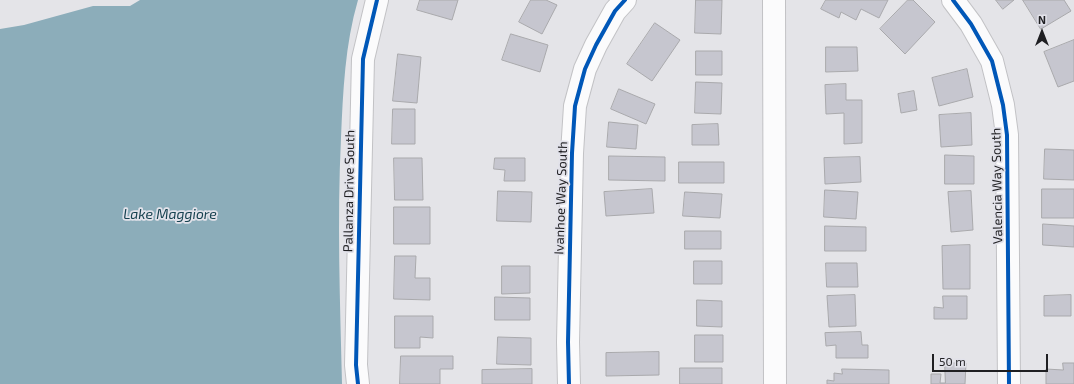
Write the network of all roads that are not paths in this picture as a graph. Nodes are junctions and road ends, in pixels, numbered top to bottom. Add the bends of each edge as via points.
1 (377, 0) edge
2 (625, 0) edge
3 (774, 0) edge
4 (953, 0) edge
5 (358, 384) edge
6 (569, 384) edge
7 (775, 384) edge
8 (1009, 384) edge

1 - 5 street, Pallanza Drive South via 363,59 356,365
2 - 6 street, Ivanhoe Way South via 615,11 585,69 576,106 572,161
3 - 7 street
4 - 8 street, Valencia Way South via 971,24 992,61 1004,105 1007,135

